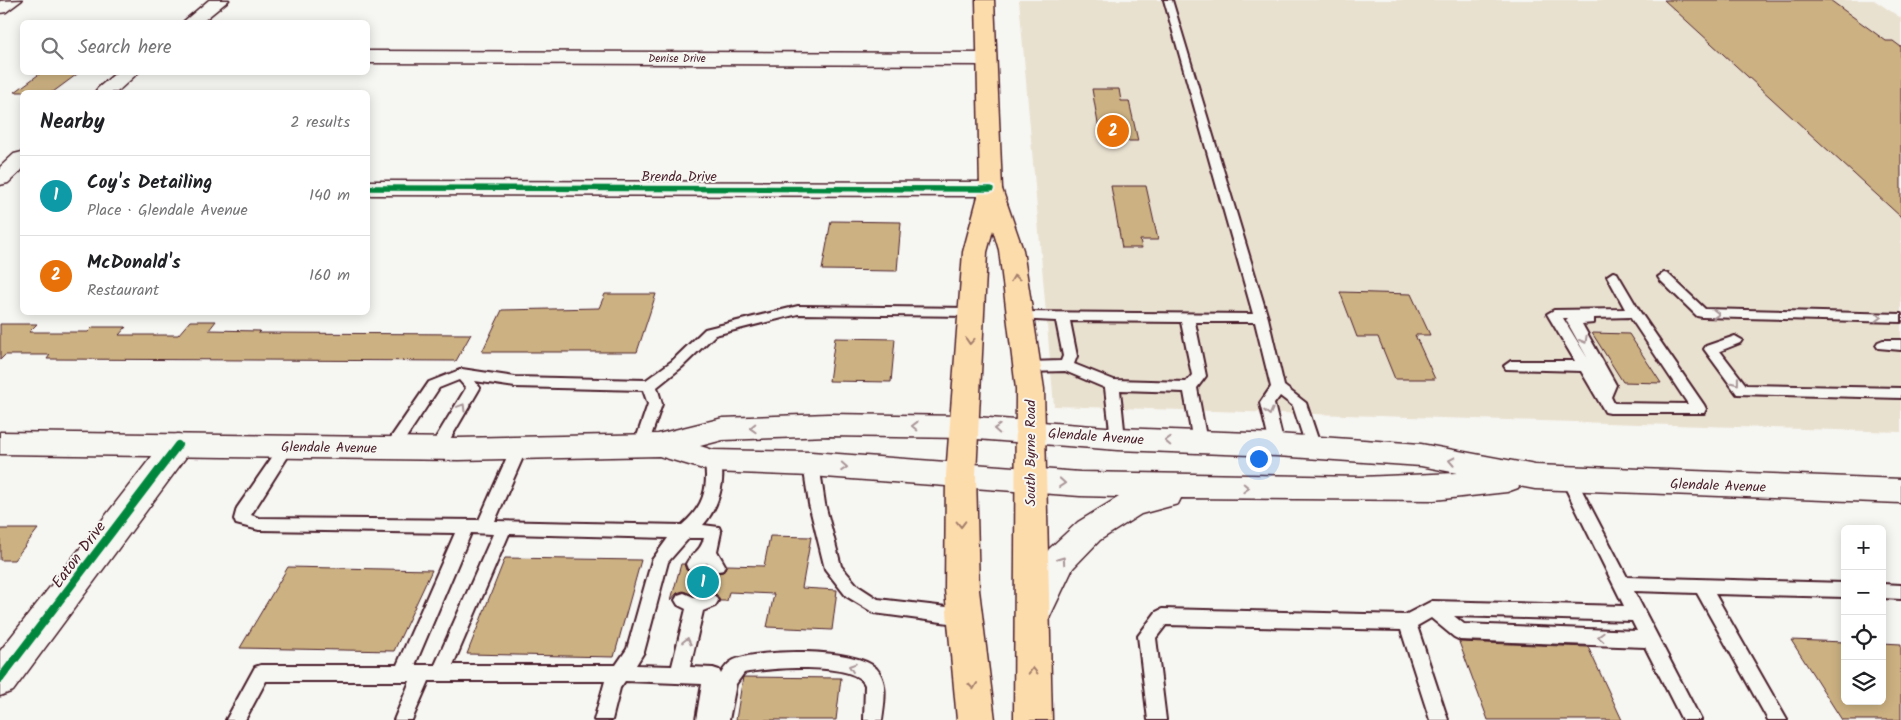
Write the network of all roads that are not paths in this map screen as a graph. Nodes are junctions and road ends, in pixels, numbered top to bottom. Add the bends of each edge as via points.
1 (13, 0) edge
2 (220, 0) edge
3 (985, 0) edge
4 (1168, 0) edge
5 (0, 8) edge
6 (195, 20) edge
7 (370, 57) edge
8 (986, 58) junction
9 (126, 75) edge
10 (108, 90) edge
11 (20, 161) edge
12 (0, 178) edge
13 (0, 187) edge
14 (20, 187) edge
15 (370, 188) edge
16 (991, 190) junction
17 (1613, 276) dead end
18 (1664, 277) dead end
19 (971, 312) junction
20 (1615, 313) junction
21 (1634, 313) junction
22 (1020, 316) junction
23 (1062, 316) junction
24 (1187, 317) junction
25 (1261, 318) junction
26 (1901, 318) edge
27 (1735, 340) dead end
28 (1883, 345) dead end
29 (1901, 345) edge
30 (1066, 366) junction
31 (1511, 366) dead end
32 (1585, 366) junction
33 (1028, 367) junction
34 (462, 374) junction
35 (1112, 384) junction
36 (649, 385) junction
37 (1190, 387) junction
38 (1278, 388) junction
39 (1901, 393) edge
40 (1604, 397) junction
41 (964, 427) junction
42 (1030, 431) junction
43 (1118, 439) junction
44 (1200, 442) junction
45 (0, 443) edge
46 (178, 445) junction
47 (649, 445) junction
48 (1277, 445) junction
49 (287, 446) junction
50 (519, 448) junction
51 (1313, 448) junction
52 (391, 449) junction
53 (437, 449) junction
54 (713, 461) junction
55 (811, 464) junction
56 (961, 475) junction
57 (1535, 477) junction
58 (1569, 479) junction
59 (1029, 480) junction
60 (1197, 487) junction
61 (1901, 491) edge
62 (466, 526) junction
63 (484, 527) junction
64 (504, 528) junction
65 (686, 532) junction
66 (694, 564) dead end
67 (1623, 584) junction
68 (1702, 586) junction
69 (1841, 590) edge
70 (1886, 591) edge
71 (1901, 592) edge
72 (696, 602) dead end
73 (1432, 608) junction
74 (1637, 614) junction
75 (965, 618) junction
76 (1032, 618) junction
77 (1407, 623) junction
78 (1650, 639) junction
79 (402, 673) junction
80 (432, 673) junction
81 (620, 674) junction
82 (679, 675) junction
83 (0, 679) edge
84 (235, 720) edge
85 (403, 720) edge
86 (602, 720) edge
87 (705, 720) edge
88 (720, 720) edge
89 (873, 720) edge
90 (976, 720) edge
91 (1033, 720) edge
92 (1157, 720) edge
93 (1439, 720) edge
94 (1692, 720) edge
95 (1778, 720) edge

1 - 5 main road
2 - 6 main road
3 - 8 main road, South Byrne Road
4 - 25 lane
7 - 8 main road, Denise Drive
8 - 16 main road, South Byrne Road
9 - 10 main road
11 - 12 main road
13 - 14 main road
15 - 16 main road, Brenda Drive
16 - 19 main road, South Byrne Road via 975,252
22 -> 16 main road, South Byrne Road via 1011,250
17 - 21 lane
18 -> 26 lane via 1702,313
19 - 36 lane via 798,310 710,332 677,364
19 -> 41 main road, South Byrne Road
20 - 21 lane
20 - 32 lane via 1554,314
20 -> 40 lane via 1607,319 1573,320 1609,384
21 - 40 lane via 1699,409 1610,408
22 - 23 lane
22 - 33 main road, South Byrne Road
23 - 24 lane
23 - 30 lane via 1070,356
24 - 25 lane
24 - 37 lane via 1199,376
25 - 38 lane
27 -> 39 lane via 1711,350 1742,390
28 - 29 lane
30 - 33 lane
30 - 35 lane
31 - 32 lane
32 - 40 lane
33 - 42 main road, South Byrne Road
34 - 36 lane via 515,382
34 - 52 lane via 434,386
53 -> 34 lane via 473,388
35 - 37 lane
35 - 43 lane
36 - 47 lane via 655,404
37 - 44 lane
38 -> 48 lane via 1267,402
38 - 51 lane via 1299,403
42 -> 41 main road, Glendale Avenue
41 -> 47 main road, Glendale Avenue via 828,425 723,429
41 - 56 main road, South Byrne Road
42 - 43 main road, Glendale Avenue
42 - 59 main road, South Byrne Road
44 -> 43 main road, Glendale Avenue
44 - 48 main road, Glendale Avenue
45 - 46 main road, Glendale Avenue
46 - 49 main road, Glendale Avenue
46 - 83 main road, Eaton Drive
47 - 50 main road, Glendale Avenue
47 - 54 main road, Glendale Avenue
48 - 51 main road, Glendale Avenue
49 - 52 main road, Glendale Avenue
49 - 62 lane via 242,518 259,524
50 - 53 main road, Glendale Avenue
50 - 63 lane
57 -> 51 main road, Glendale Avenue via 1421,455
52 - 53 main road, Glendale Avenue
54 - 55 main road, Glendale Avenue
54 - 65 lane via 710,503 704,515
55 -> 56 main road, Glendale Avenue
55 - 75 lane via 816,504 833,569 852,591 874,606
56 - 59 main road, Glendale Avenue
56 -> 75 main road, South Byrne Road
57 - 58 main road, Glendale Avenue
60 -> 57 main road, Glendale Avenue via 1296,490 1434,488
58 - 61 main road, Glendale Avenue
58 - 67 lane
59 -> 60 main road, Glendale Avenue
59 - 76 main road, South Byrne Road
76 -> 60 main road via 1061,559 1089,531 1132,504
62 - 63 lane
62 - 79 lane
63 - 64 lane
64 - 65 lane
64 - 80 lane
65 - 66 lane via 713,532 713,558
65 - 81 lane via 666,548 660,560 635,652
67 - 68 lane
67 - 74 lane
68 - 69 lane
68 - 95 lane
70 - 71 lane
82 -> 72 lane
73 - 74 lane
73 - 77 lane
78 -> 73 lane via 1460,632
74 - 78 lane
75 -> 90 main road, South Byrne Road
91 -> 76 main road, South Byrne Road
77 - 92 lane via 1162,617 1147,636
77 - 93 lane
78 - 94 lane
79 - 80 lane
79 - 84 lane via 261,673
80 - 81 lane
80 - 85 lane
81 - 82 lane
81 - 86 lane via 612,685
82 - 87 lane via 713,676
89 -> 88 lane via 874,683 870,674 842,663 764,662 738,667 729,677

